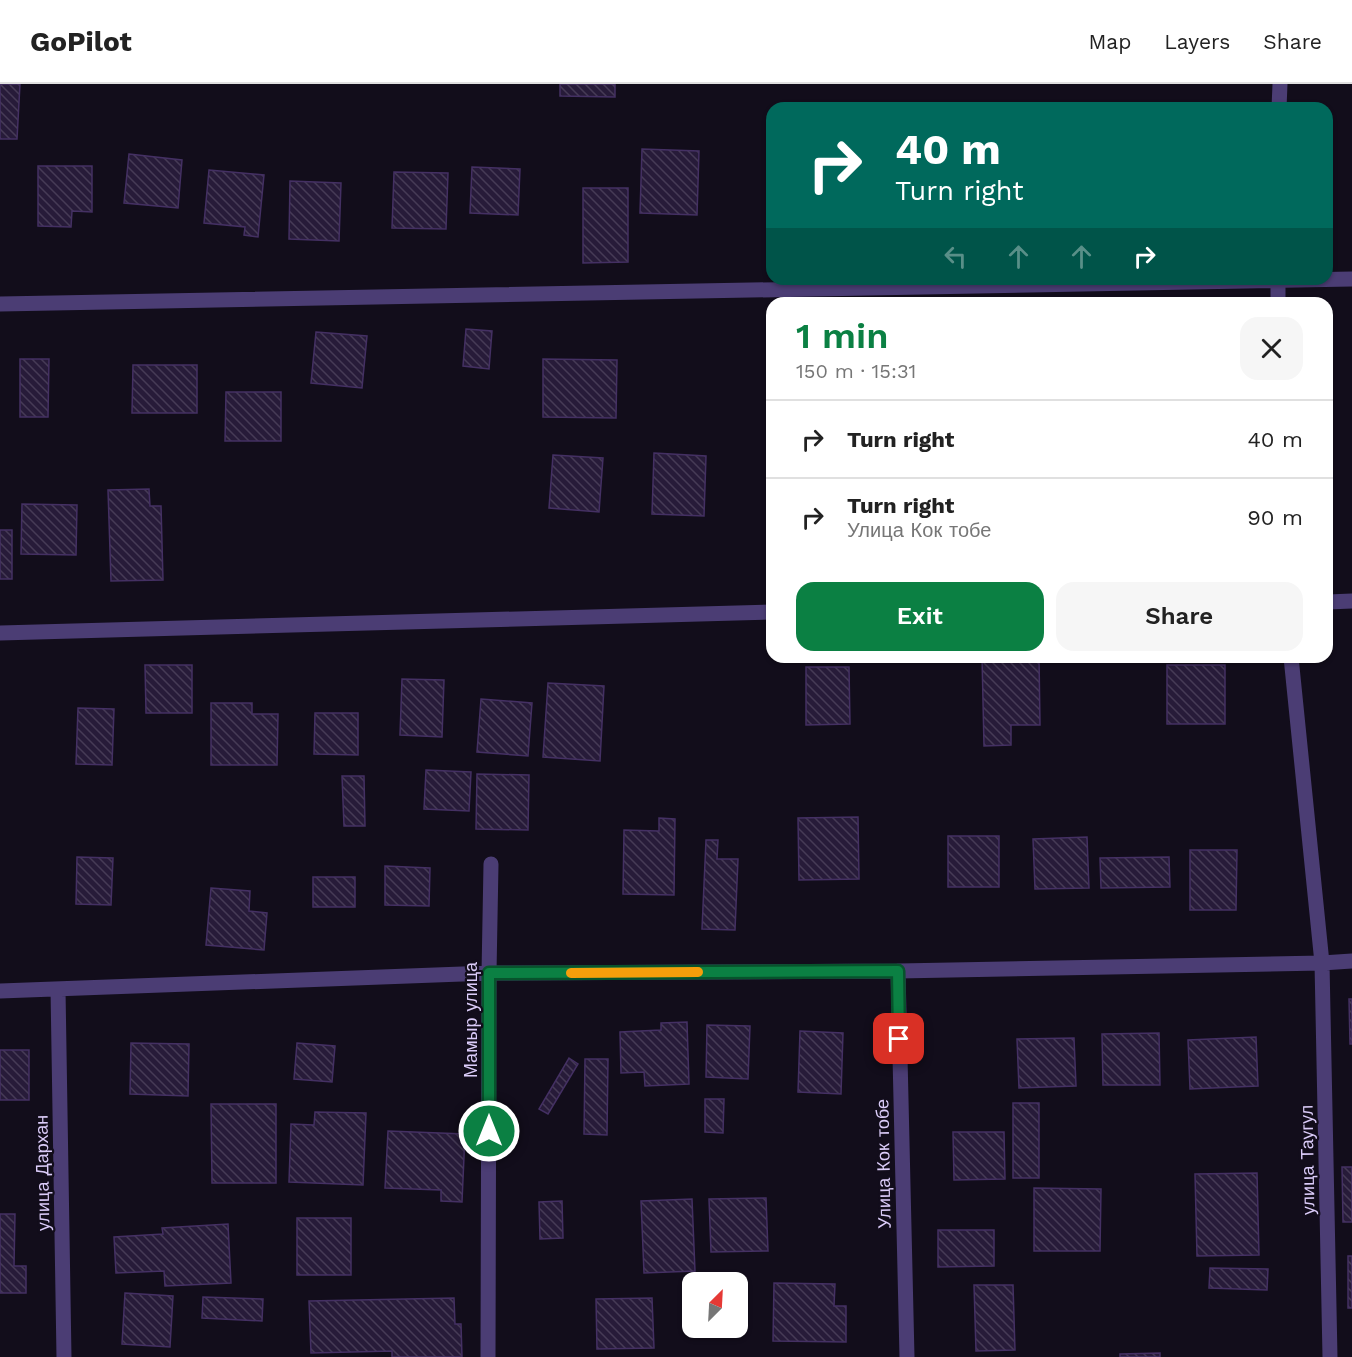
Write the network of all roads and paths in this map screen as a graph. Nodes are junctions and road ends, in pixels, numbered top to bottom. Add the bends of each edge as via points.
1 (1280, 84) edge
2 (1280, 102) edge
3 (1333, 279) edge
4 (1352, 279) edge
5 (1012, 285) edge
6 (0, 304) edge
7 (1333, 602) edge
8 (1352, 602) edge
9 (766, 612) edge
10 (0, 633) edge
11 (1292, 663) edge
12 (491, 864) dead end
13 (1352, 961) edge
14 (1322, 963) junction
15 (898, 971) junction
16 (489, 973) junction
17 (58, 989) junction
18 (0, 991) edge
19 (64, 1357) edge
20 (488, 1357) edge
21 (907, 1357) edge
22 (1330, 1357) edge

1 - 2 street
3 - 4 street
5 - 6 street
7 - 8 street
9 - 10 street
11 - 14 street, улица Таугул
12 - 16 street, Мамыр улица
13 - 14 street
14 - 15 street
14 - 22 street, улица Таугул
15 - 16 street
15 - 21 street, Улица Кок тобе
16 - 17 street
16 - 20 street, Мамыр улица
17 - 18 street
17 - 19 street, улица Дархан

